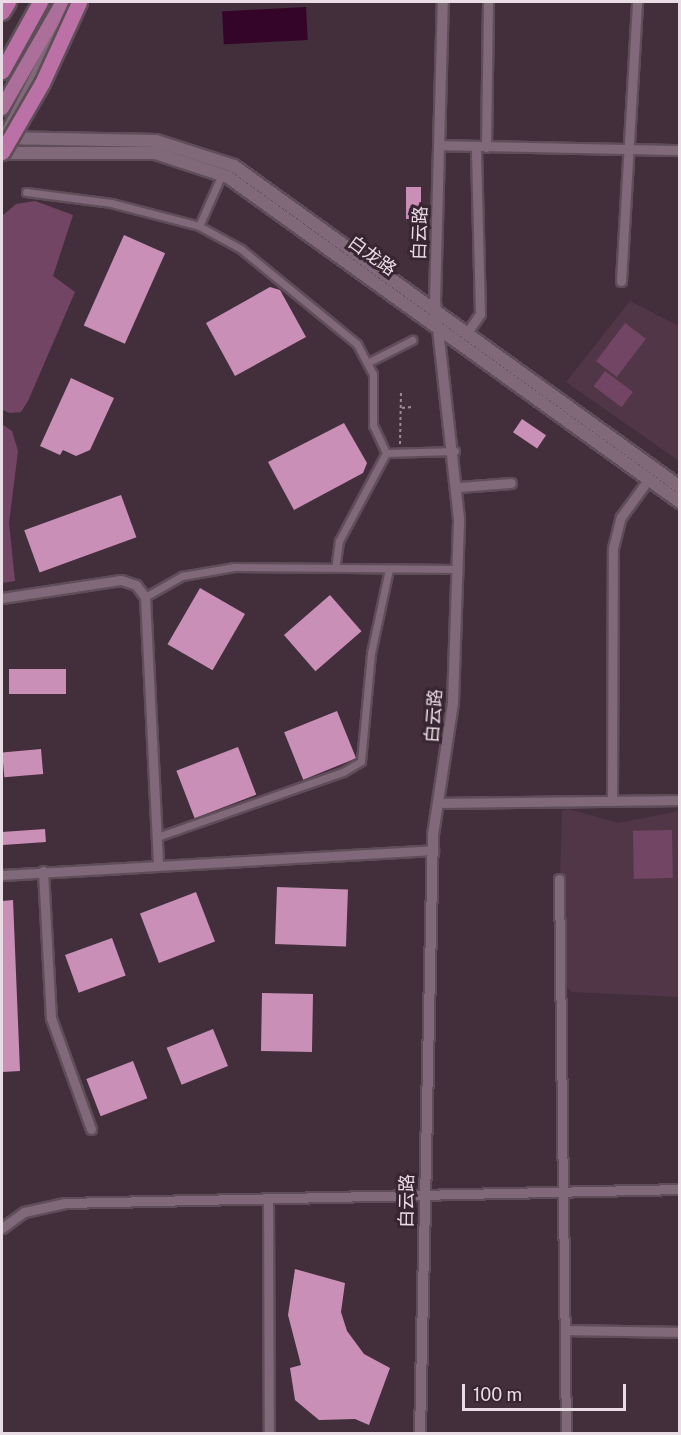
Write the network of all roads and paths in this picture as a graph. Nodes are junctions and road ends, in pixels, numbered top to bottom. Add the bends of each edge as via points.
1 (7, 2) edge
2 (40, 2) edge
3 (45, 2) edge
4 (63, 2) edge
5 (78, 2) edge
6 (443, 2) edge
7 (488, 2) edge
8 (638, 2) edge
9 (2, 11) edge
10 (2, 70) edge
11 (2, 75) edge
12 (2, 108) edge
13 (2, 145) edge
14 (439, 145) junction
15 (481, 147) junction
16 (680, 150) edge
17 (629, 152) junction
18 (222, 174) junction
19 (26, 192) dead end
20 (199, 226) junction
21 (621, 281) dead end
22 (436, 311) junction
23 (438, 327) junction
24 (468, 333) junction
25 (412, 340) dead end
26 (367, 363) junction
27 (401, 393) dead end
28 (412, 407) dead end
29 (402, 408) junction
30 (455, 451) junction
31 (399, 452) junction
32 (386, 453) junction
33 (648, 480) junction
34 (511, 483) dead end
35 (459, 487) junction
36 (680, 487) edge
37 (680, 502) edge
38 (335, 568) junction
39 (389, 569) junction
40 (456, 569) junction
41 (145, 597) junction
42 (2, 598) edge
43 (680, 800) edge
44 (612, 801) junction
45 (440, 803) junction
46 (157, 837) junction
47 (433, 850) junction
48 (158, 864) junction
49 (43, 871) junction
50 (2, 874) edge
51 (559, 879) dead end
52 (91, 1129) dead end
53 (680, 1188) edge
54 (565, 1191) junction
55 (423, 1193) junction
56 (268, 1198) junction
57 (2, 1228) edge
58 (568, 1330) junction
59 (680, 1332) edge
60 (268, 1434) edge
61 (420, 1434) edge
62 (566, 1434) edge

1 - 9 highway
2 - 10 highway
3 - 11 main road
4 - 12 main road
5 - 13 highway, bridge
6 - 14 street, 白云路
7 - 15 street
8 - 17 street
13 - 18 main road, 白龙路 via 155,153
13 - 22 main road, 白龙路 via 156,141 195,150 259,181
14 - 15 street
14 - 22 street, 白云路
15 - 17 street
15 - 24 street via 480,314
16 - 17 street
17 - 21 street
18 - 20 street
18 - 23 main road, 白龙路
19 - 20 street via 111,203
20 - 26 street via 241,249 329,320 357,344
22 - 23 street, 白云路
22 - 24 main road, 白龙路
23 - 30 street, 白云路
23 - 33 main road, 白龙路
24 - 36 main road, 白龙路
25 - 26 street
26 - 32 street via 373,374 373,425
27 - 29 path
28 - 29 path
29 - 31 path
30 - 31 street
30 - 35 street, 白云路
31 - 32 street
32 - 38 street via 339,541
33 - 37 main road, 白龙路
33 - 44 street via 621,517 613,548
34 - 35 street
35 - 40 street, 白云路
38 - 39 street
38 - 41 street via 234,567 182,576
39 - 40 street
39 - 46 street via 371,653 361,761
40 - 45 street, 白云路 via 453,703
41 - 42 street via 136,585 121,580
41 - 46 street
43 - 44 street
44 - 45 street
45 - 47 street, 白云路
46 - 48 street
47 - 48 street
47 - 55 street, 白云路
48 - 49 street
49 - 50 street
49 - 52 street via 51,1018
51 - 54 street
53 - 54 street
54 - 55 street
54 - 58 street
55 - 56 street
55 - 61 street, 白云路
56 - 57 street via 65,1203 24,1212
56 - 60 street
58 - 59 street
58 - 62 street

